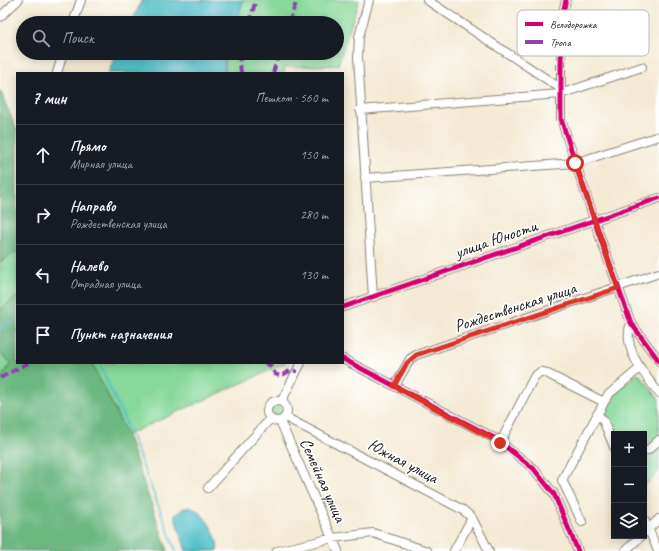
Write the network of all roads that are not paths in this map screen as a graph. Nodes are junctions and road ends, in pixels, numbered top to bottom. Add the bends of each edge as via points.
1 (18, 0) edge
2 (81, 0) edge
3 (369, 0) edge
4 (427, 0) edge
5 (75, 16) edge
6 (0, 17) edge
7 (562, 56) edge
8 (61, 60) edge
9 (642, 67) dead end
10 (57, 72) edge
11 (560, 91) junction
12 (360, 110) junction
13 (659, 136) edge
14 (575, 163) junction
15 (365, 178) junction
16 (659, 198) edge
17 (594, 220) junction
18 (659, 274) edge
19 (618, 288) junction
20 (373, 297) junction
21 (344, 307) edge
22 (631, 323) junction
23 (344, 360) edge
24 (659, 361) edge
25 (300, 364) edge
26 (640, 368) junction
27 (394, 386) junction
28 (659, 393) edge
29 (281, 402) junction
30 (604, 402) junction
31 (597, 414) junction
32 (270, 419) junction
33 (282, 419) junction
34 (611, 440) edge
35 (659, 440) edge
36 (500, 443) junction
37 (648, 450) dead end
38 (208, 488) dead end
39 (472, 518) junction
40 (659, 519) edge
41 (582, 522) dead end
42 (647, 530) edge
43 (647, 533) edge
44 (333, 538) junction
45 (638, 539) edge
46 (277, 551) edge
47 (338, 551) edge
48 (426, 551) edge
49 (454, 551) edge
50 (489, 551) edge
51 (578, 551) edge
52 (625, 551) edge
53 (658, 551) edge

1 - 6 street
2 - 5 street
3 - 12 street via 359,37
4 - 11 street
7 - 11 street
8 - 10 street
9 - 11 street
11 - 12 street
11 - 14 street via 561,119
12 - 15 street
13 - 14 street
14 - 15 street
14 - 17 street
15 - 20 street
16 - 17 street, улица Юности
17 - 19 street
17 - 20 street, улица Юности
18 - 19 street, Рождественская улица
19 - 22 street
19 - 27 street, Рождественская улица via 416,355 407,363
20 - 21 street, улица Юности
22 - 24 street
22 - 26 street via 629,344
23 - 27 street
25 - 29 street
26 - 28 street
26 - 30 street via 608,395
27 - 36 street
29 - 32 street via 272,402 267,407
29 - 33 street via 286,410
30 - 31 street
30 - 36 street via 540,372 534,377
31 - 34 street via 603,420
31 - 41 street via 562,480
32 - 33 street
32 - 38 street
33 - 39 street, Южная улица via 463,510
33 - 44 street, Семейная улица
35 - 37 street
36 - 51 street via 533,468 554,494
39 - 49 street
39 - 50 street, Южная улица
40 - 42 street
43 - 53 street
44 - 46 street
44 - 47 street, Семейная улица
44 - 48 street via 373,533
45 - 52 street

